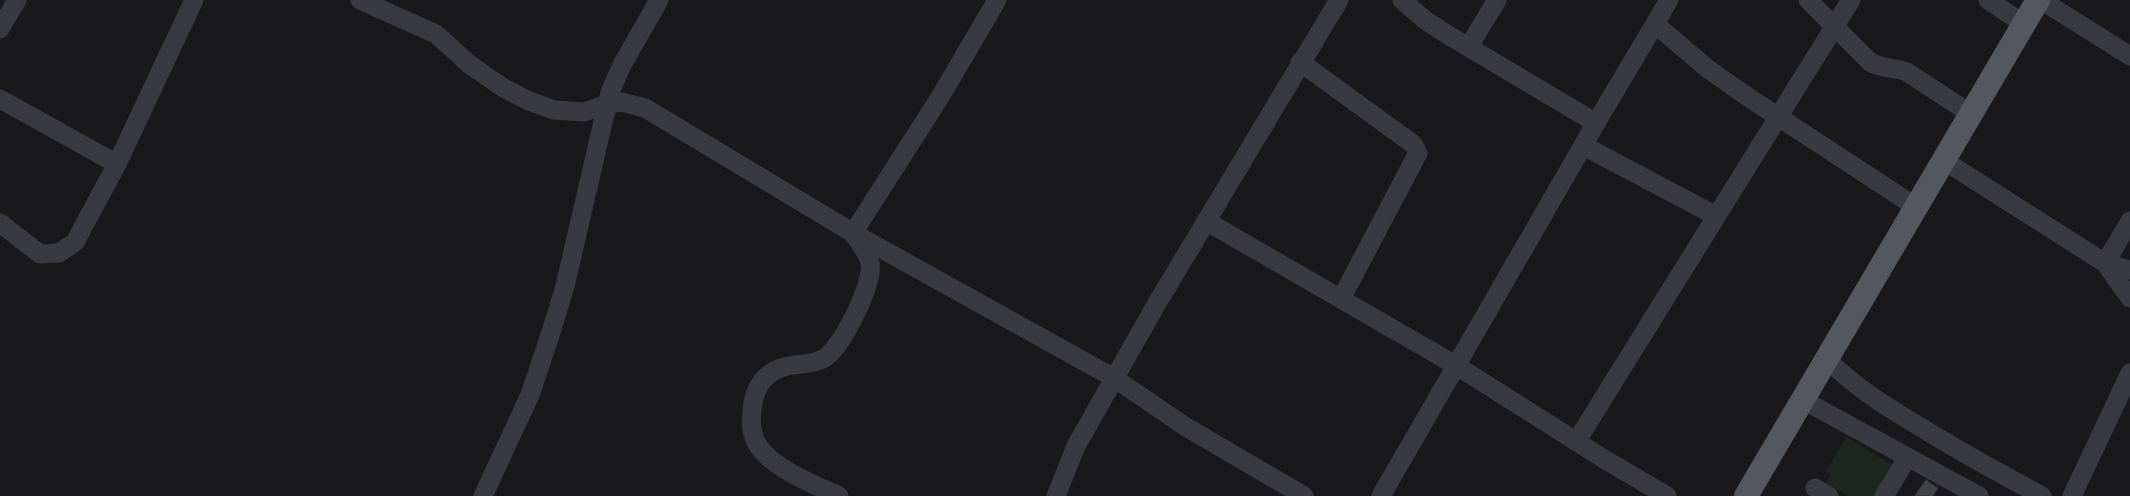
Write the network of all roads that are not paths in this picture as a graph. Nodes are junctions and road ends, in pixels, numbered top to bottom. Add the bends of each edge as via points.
1 (17, 0) edge
2 (194, 0) edge
3 (360, 0) edge
4 (659, 0) edge
5 (997, 0) edge
6 (1339, 0) edge
7 (1402, 0) edge
8 (1497, 0) edge
9 (1669, 0) edge
10 (1808, 0) edge
11 (1851, 0) edge
12 (1988, 0) edge
13 (2040, 0) edge
14 (2065, 6) edge
15 (1655, 24) junction
16 (2024, 24) junction
17 (1835, 25) junction
18 (0, 29) edge
19 (1469, 46) junction
20 (2130, 56) edge
21 (1300, 62) junction
22 (0, 99) edge
23 (608, 104) junction
24 (1971, 114) junction
25 (1778, 117) junction
26 (1596, 122) junction
27 (1584, 146) junction
28 (1943, 160) junction
29 (117, 164) junction
30 (1916, 207) junction
31 (1716, 216) junction
32 (1206, 221) junction
33 (2130, 222) edge
34 (0, 223) edge
35 (853, 233) junction
36 (2105, 263) junction
37 (2130, 270) edge
38 (2130, 298) edge
39 (1341, 299) junction
40 (1826, 358) junction
41 (1457, 366) junction
42 (2130, 373) edge
43 (1114, 378) junction
44 (1802, 400) junction
45 (1576, 442) junction
46 (1908, 457) junction
47 (483, 496) edge
48 (839, 496) edge
49 (1056, 496) edge
50 (1304, 496) edge
51 (1381, 496) edge
52 (1667, 496) edge
53 (1746, 496) edge
54 (1884, 496) edge
55 (1979, 496) edge
56 (2042, 496) edge
57 (2072, 496) edge

1 - 18 street
2 - 29 street
3 - 23 street via 436,34 469,64 528,101 554,110 584,112
4 - 23 street via 615,78
5 - 35 street via 942,94
6 - 21 street
7 - 19 street via 1425,20
8 - 19 street
9 - 15 street
10 - 17 street
11 - 17 street
12 - 16 street
13 - 14 street
13 - 16 main road
14 - 20 street
15 - 25 street via 1708,69
15 - 26 street
16 - 24 main road
17 - 24 street via 1870,62 1880,68 1907,72
17 - 25 street
19 - 26 street
21 - 32 street
21 - 39 street via 1408,140 1418,153
22 - 29 street
23 - 35 street via 621,102 645,108
23 - 47 street via 552,329 530,394
24 - 28 main road
25 - 30 street
25 - 31 street
26 - 27 street
27 - 31 street
27 - 41 street
28 - 30 main road
28 - 36 street
29 - 34 street via 75,242 59,253 40,254
30 - 40 main road
31 - 45 street
32 - 39 street
32 - 43 street
33 - 36 street
35 - 43 street
35 - 48 street via 867,256 868,286 834,351 816,362 784,366 767,376 754,394 752,415 754,437 770,461
36 - 37 street
36 - 38 street
39 - 41 street
40 - 44 main road
40 - 56 street via 1856,386 1893,411 1972,459
41 - 45 street
41 - 51 street
42 - 57 street
43 - 49 street via 1076,446
43 - 50 street via 1186,427
44 - 46 street
44 - 53 main road
45 - 52 street
46 - 54 street
46 - 55 street

